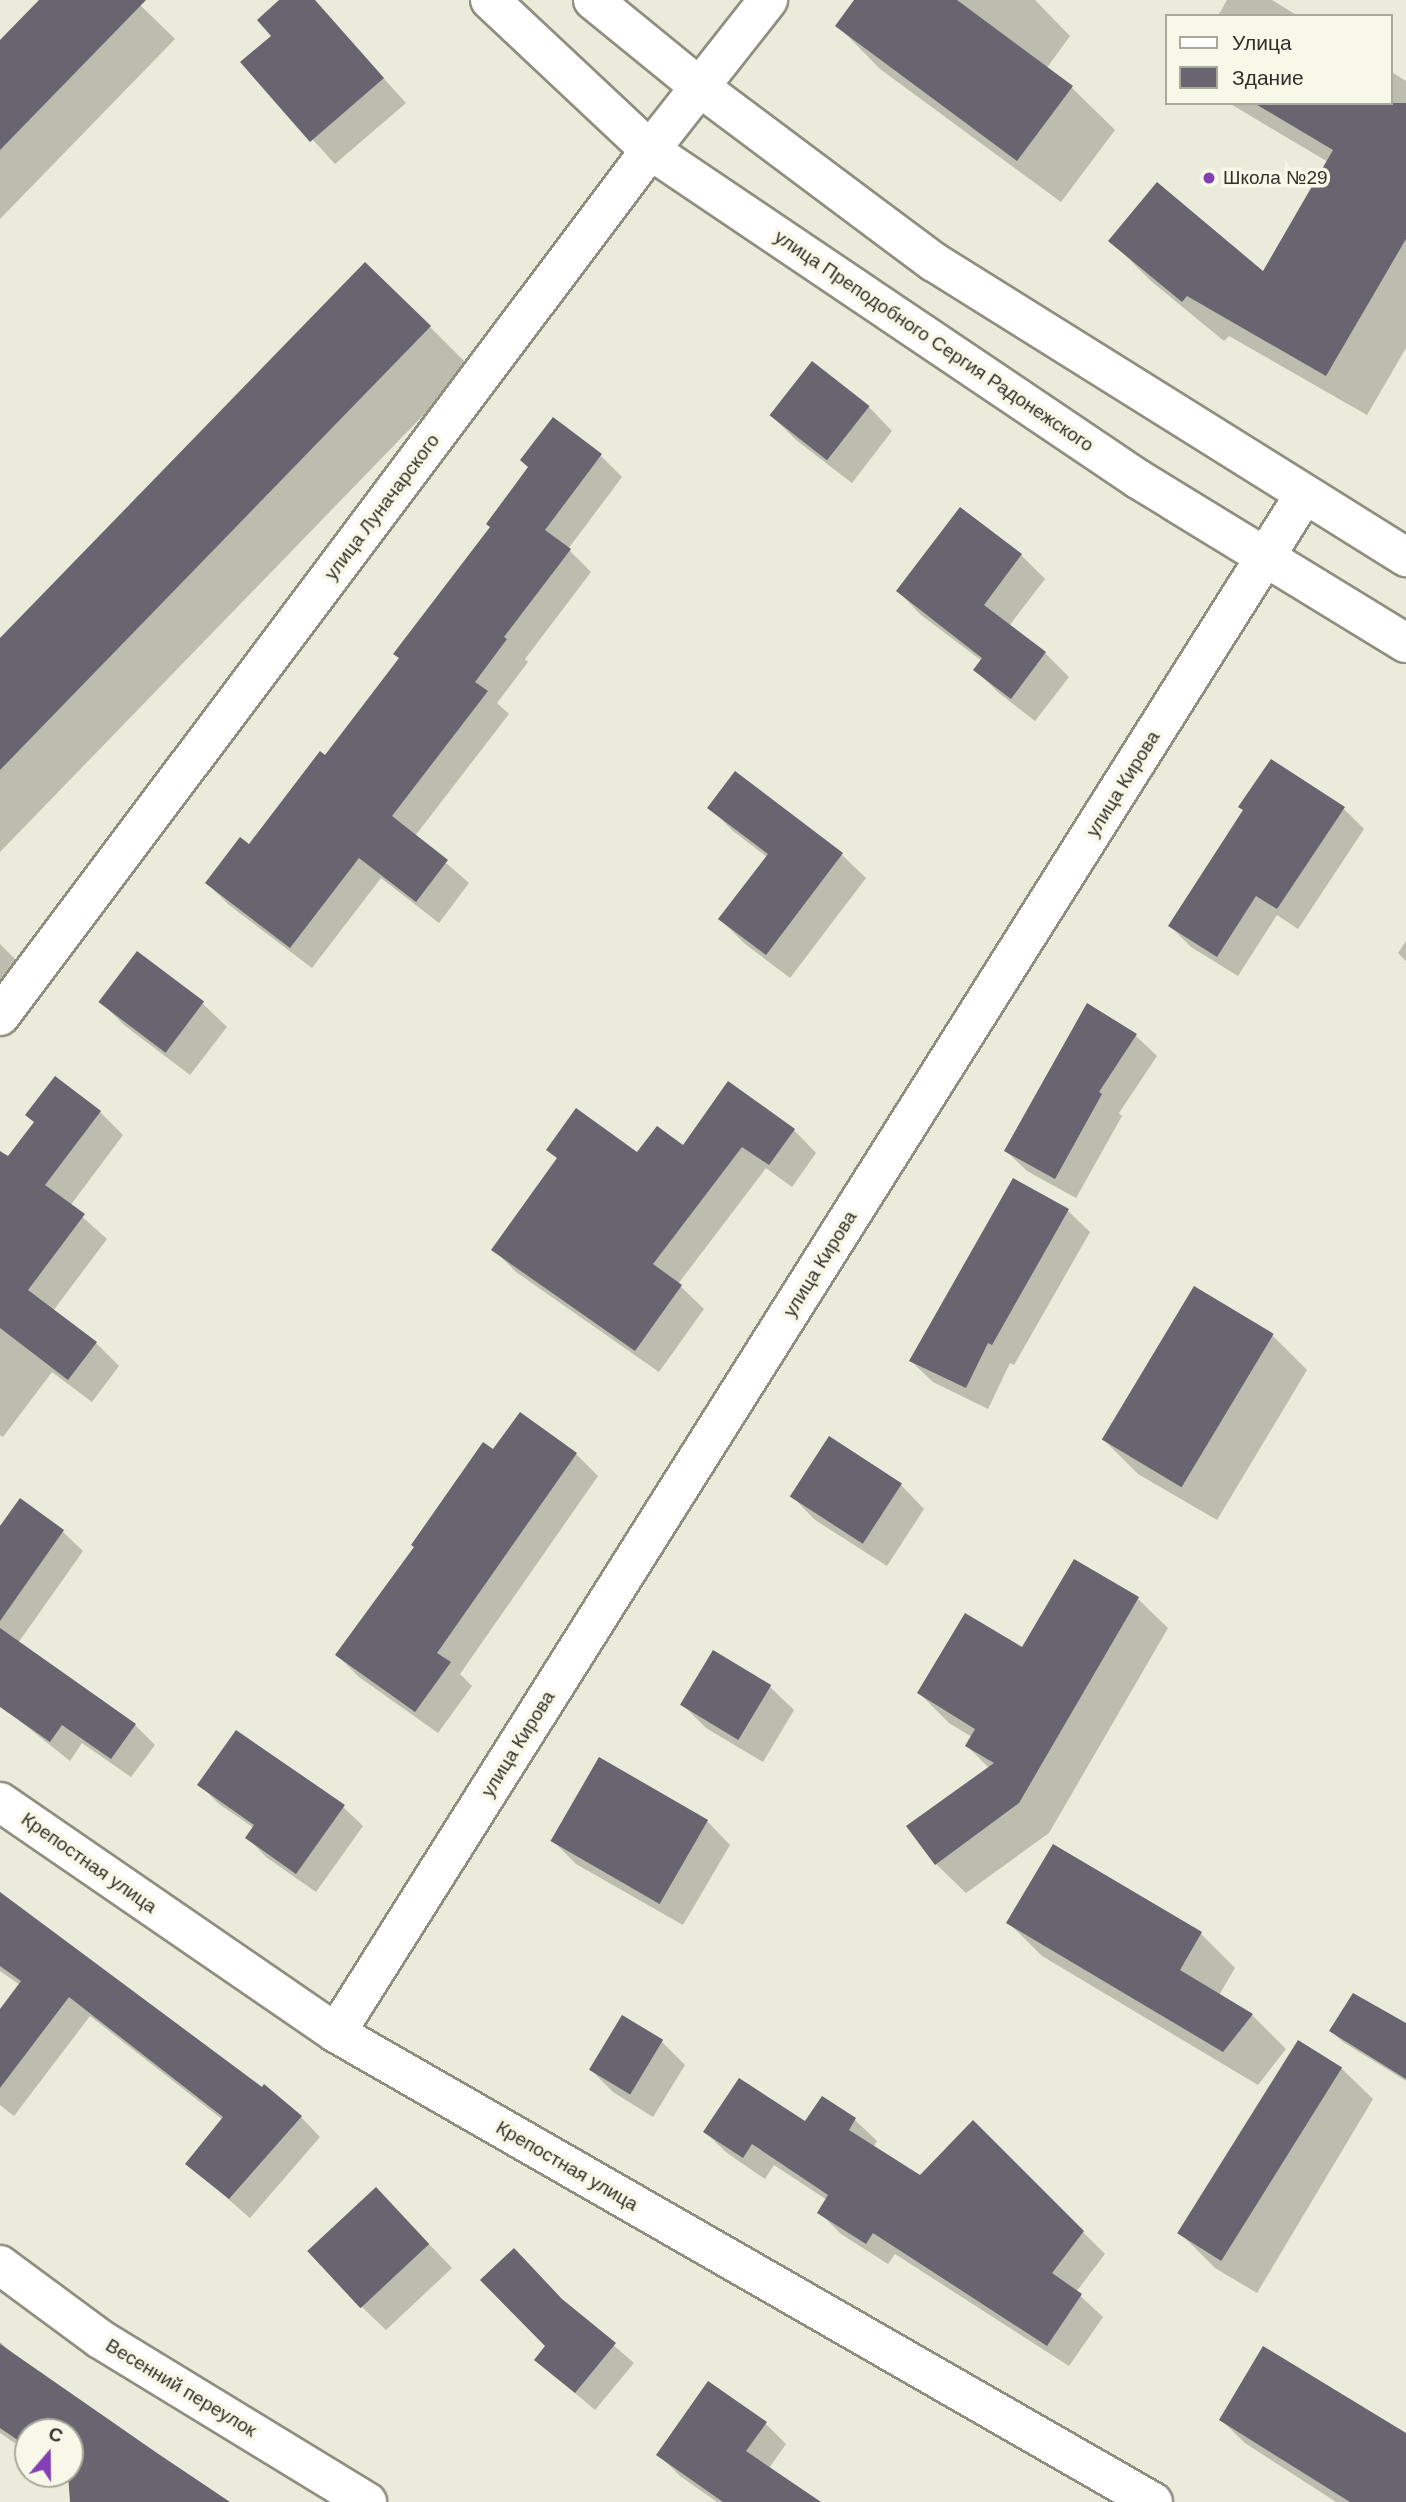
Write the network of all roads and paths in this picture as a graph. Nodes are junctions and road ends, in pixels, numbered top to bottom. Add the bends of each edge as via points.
1 (490, 0) edge
2 (593, 0) edge
3 (768, 0) edge
4 (701, 88) junction
5 (650, 150) junction
6 (1304, 495) junction
7 (1266, 557) junction
8 (1406, 557) edge
9 (1406, 643) edge
10 (0, 1016) edge
11 (0, 1801) edge
12 (336, 2033) junction
13 (0, 2265) edge
14 (367, 2502) edge
15 (1153, 2502) edge

1 - 5 street, улица Преподобного Сергия Радонежского
2 - 4 street
3 - 4 street, улица Луначарского
4 - 5 street, улица Луначарского
4 - 6 street via 934,262
5 - 7 street, улица Преподобного Сергия Радонежского via 1126,471
5 - 10 street, улица Луначарского
6 - 7 street, улица Кирова
6 - 8 street
7 - 9 street, улица Преподобного Сергия Радонежского
7 - 12 street, улица Кирова
11 - 12 street, Крепостная улица
12 - 15 street, Крепостная улица
13 - 14 street, Весенний переулок via 100,2339

